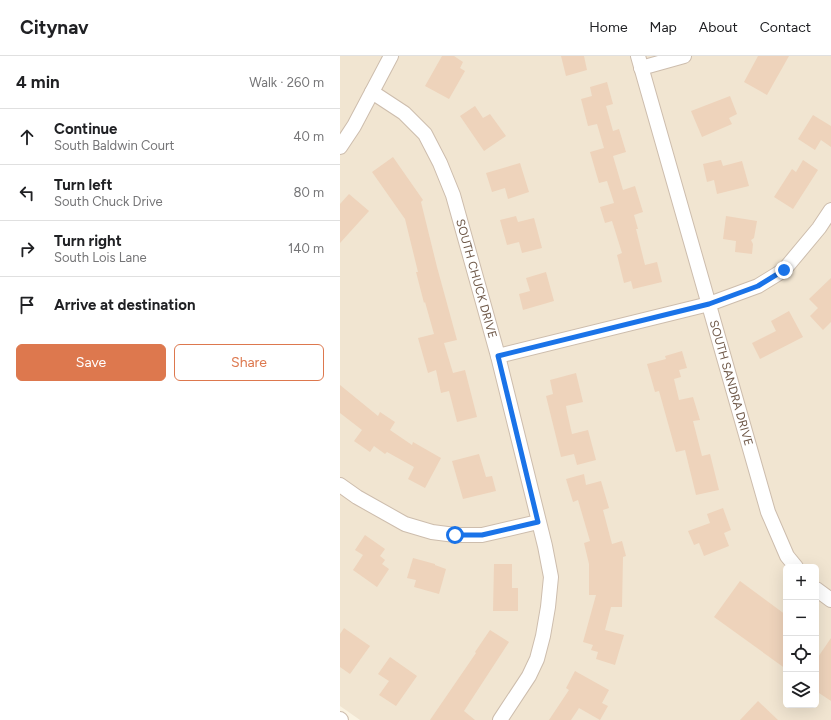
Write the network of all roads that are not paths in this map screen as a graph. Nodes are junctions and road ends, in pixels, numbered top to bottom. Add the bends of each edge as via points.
1 (391, 56) edge
2 (684, 56) edge
3 (640, 62) edge
4 (372, 92) junction
5 (340, 147) edge
6 (831, 210) edge
7 (709, 304) junction
8 (498, 356) junction
9 (340, 485) edge
10 (538, 522) junction
11 (794, 564) edge
12 (819, 592) edge
13 (831, 600) edge
14 (500, 720) edge

1 - 4 street
2 - 3 street
3 - 7 street, SOUTH SANDRA DRIVE
4 - 5 street
4 - 8 street, SOUTH CHUCK DRIVE via 404,113 424,134 440,163 453,195
6 - 7 street via 784,270 758,286
7 - 8 street
7 - 11 street, SOUTH SANDRA DRIVE via 768,512 787,556
8 - 10 street, SOUTH CHUCK DRIVE
9 - 10 street via 405,524 432,532 482,535
10 - 14 street, SOUTH CHUCK DRIVE via 551,577 543,636 529,676
12 - 13 street

